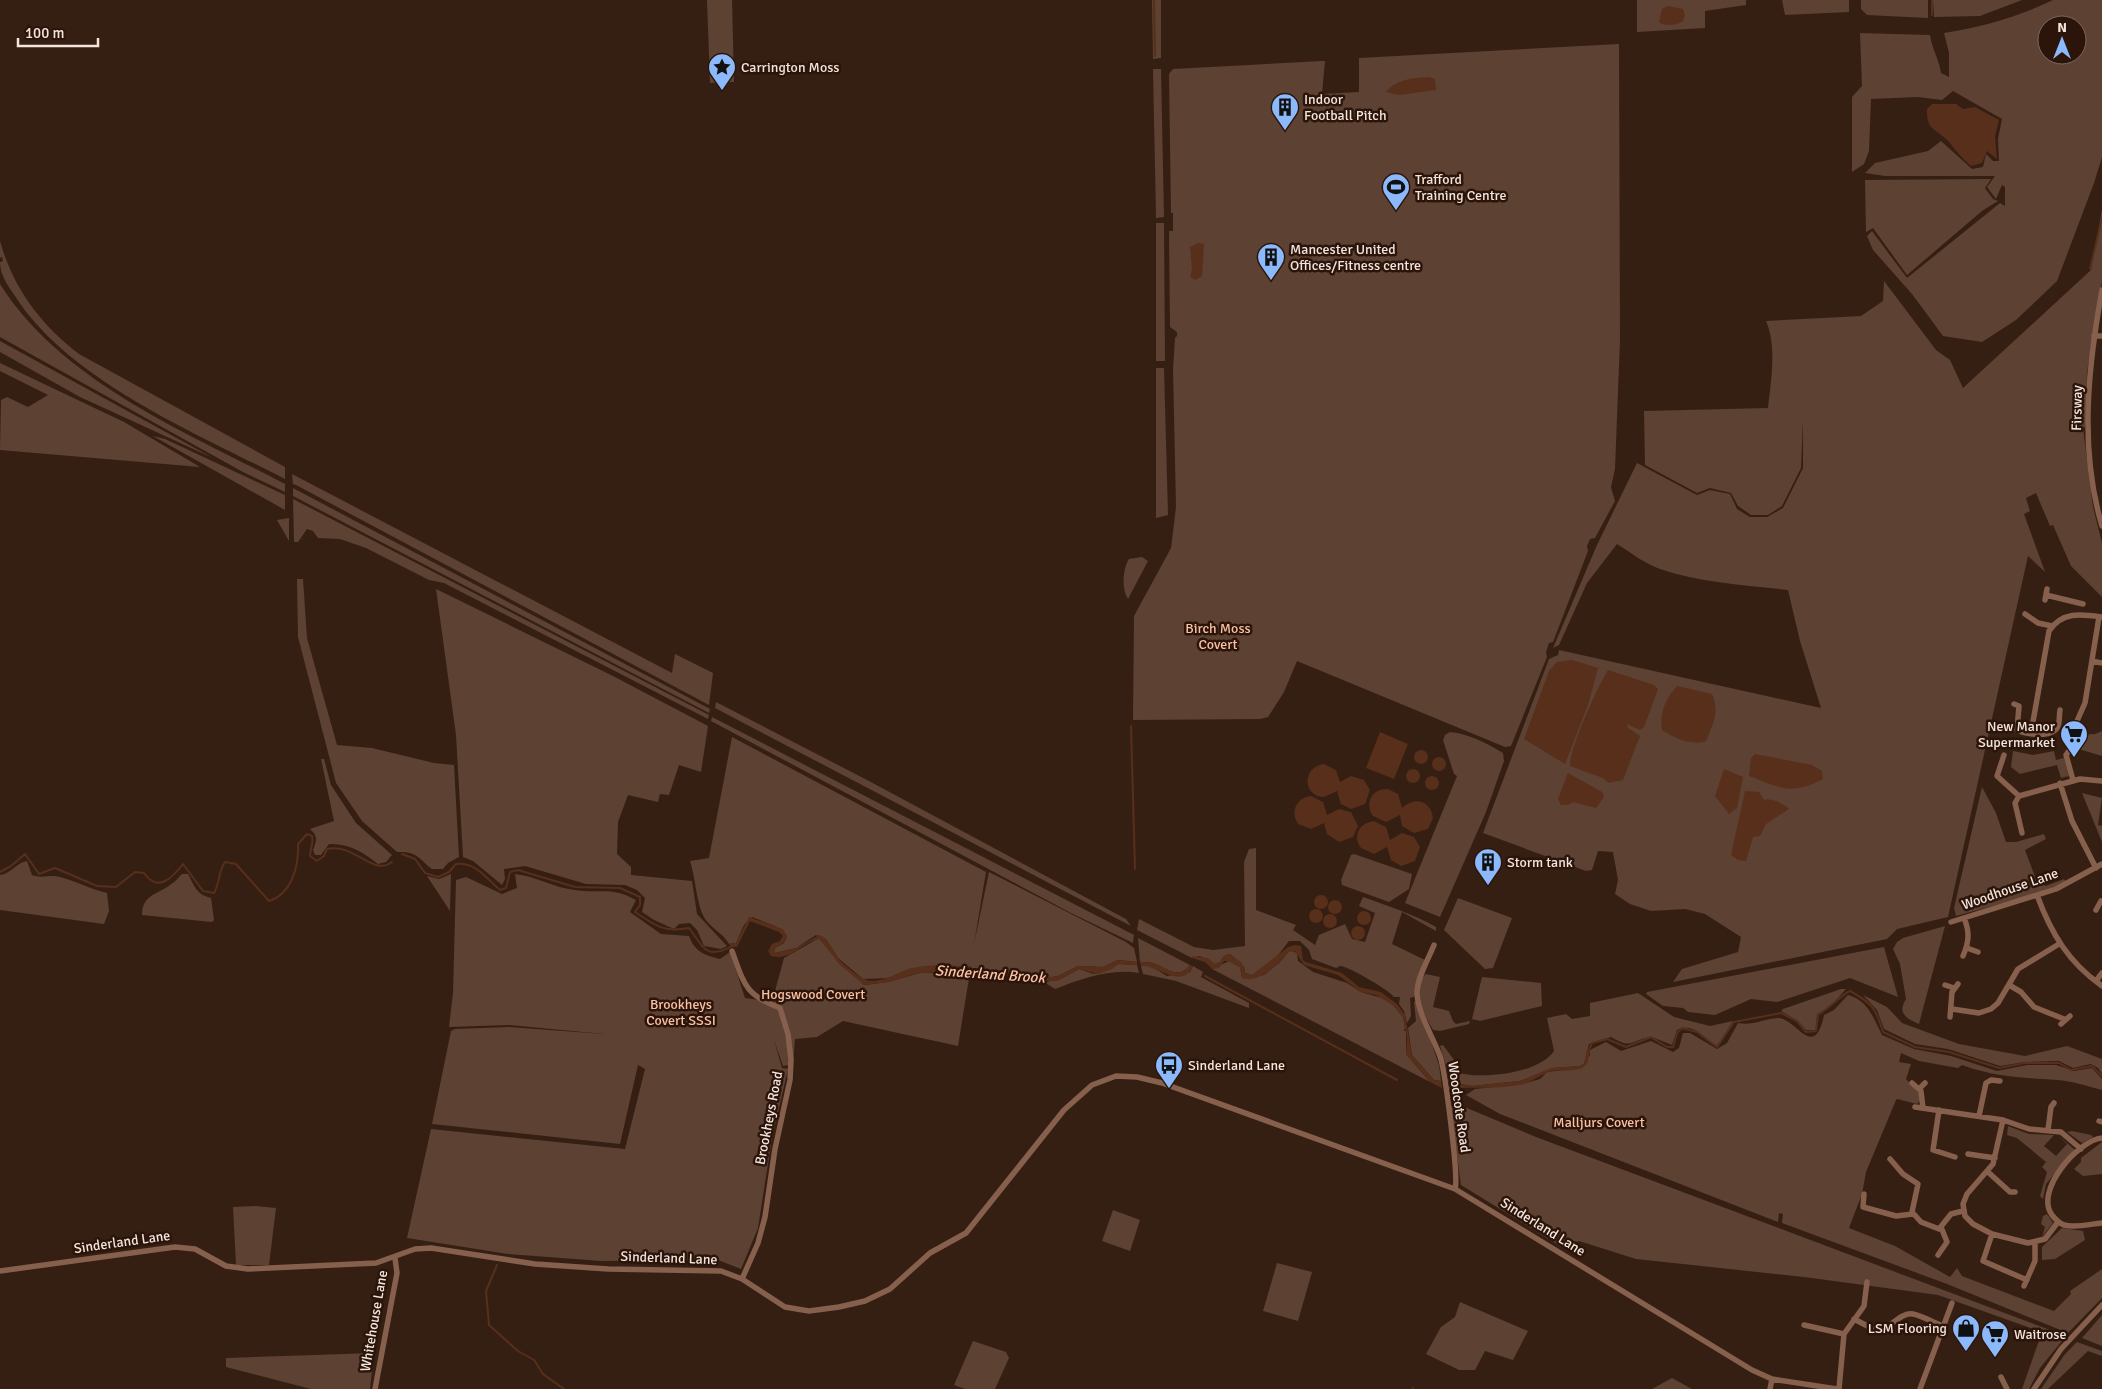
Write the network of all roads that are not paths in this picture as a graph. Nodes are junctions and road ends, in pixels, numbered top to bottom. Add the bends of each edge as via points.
1 (2102, 290) edge
2 (2094, 336) junction
3 (2102, 336) edge
4 (2102, 526) edge
5 (2046, 595) dead end
6 (2025, 614) dead end
7 (2075, 614) junction
8 (2101, 617) edge
9 (2052, 626) junction
10 (2092, 661) junction
11 (2102, 663) edge
12 (2014, 704) dead end
13 (2060, 710) dead end
14 (2031, 733) junction
15 (2004, 756) dead end
16 (2073, 780) junction
17 (2102, 781) edge
18 (2060, 784) junction
19 (2019, 796) junction
20 (2022, 834) dead end
21 (2099, 866) edge
22 (2037, 895) junction
23 (2101, 903) edge
24 (2096, 910) dead end
25 (1964, 918) junction
26 (1951, 922) dead end
27 (2059, 944) junction
28 (1434, 945) dead end
29 (1967, 948) junction
30 (732, 951) dead end
31 (1978, 952) dead end
32 (1963, 956) dead end
33 (2102, 973) edge
34 (2096, 981) junction
35 (1945, 985) dead end
36 (2009, 985) junction
37 (2102, 986) edge
38 (1952, 1009) junction
39 (1950, 1017) dead end
40 (2065, 1020) dead end
41 (2000, 1081) dead end
42 (1912, 1083) dead end
43 (1925, 1083) dead end
44 (1919, 1089) junction
45 (2054, 1103) dead end
46 (1915, 1107) dead end
47 (1924, 1108) junction
48 (1939, 1110) junction
49 (1979, 1116) junction
50 (2003, 1120) junction
51 (2046, 1130) junction
52 (2102, 1138) edge
53 (2081, 1148) junction
54 (1968, 1154) dead end
55 (1955, 1157) dead end
56 (1995, 1158) junction
57 (1890, 1159) dead end
58 (1988, 1172) junction
59 (1456, 1189) junction
60 (2015, 1192) dead end
61 (1864, 1194) dead end
62 (1964, 1211) junction
63 (1913, 1214) junction
64 (2058, 1222) junction
65 (2102, 1223) edge
66 (1941, 1228) junction
67 (1992, 1234) junction
68 (2035, 1243) junction
69 (1938, 1255) dead end
70 (395, 1258) junction
71 (0, 1271) edge
72 (742, 1280) junction
73 (2027, 1280) junction
74 (1867, 1282) dead end
75 (2024, 1286) dead end
76 (1952, 1303) dead end
77 (2102, 1305) edge
78 (1854, 1319) junction
79 (1804, 1325) dead end
80 (1944, 1326) junction
81 (1844, 1334) junction
82 (2001, 1377) dead end
83 (1772, 1379) junction
84 (375, 1389) edge
85 (1770, 1389) edge
86 (1838, 1389) edge
87 (1920, 1389) edge
88 (2007, 1389) edge
89 (2034, 1389) edge

1 - 2 street, Firsway
2 - 3 street
2 - 4 street, Firsway via 2088,429
5 - 7 street via 2081,603
6 - 9 street via 2038,623
7 - 8 street
7 - 9 street
8 - 10 street
9 - 14 street via 2046,639
10 - 11 street
10 - 16 street via 2085,703 2077,721 2073,745 2066,755
12 - 14 street via 2019,706 2017,730
13 - 14 street via 2055,730 2046,734
15 - 19 street via 1994,777
16 - 17 street
16 - 18 street
18 - 19 street
18 - 21 street via 2072,821
19 - 20 street via 2014,803
21 - 22 street, Woodhouse Lane
22 - 25 street, Woodhouse Lane
22 - 27 street
23 - 24 street
25 - 26 street, Woodhouse Lane
25 - 29 street via 1969,931
27 - 34 street via 2076,965
27 - 36 street via 2022,965
28 - 59 street, Woodcote Road via 1418,982 1417,994 1445,1076
29 - 31 street
29 - 32 street
30 - 72 street, Brookheys Road via 744,986 780,1008 791,1060 765,1217
33 - 34 street
34 - 37 street
35 - 38 street via 1956,986
36 - 38 street via 1998,1003 1987,1011 1978,1013
36 - 40 street via 2034,1007
38 - 39 street
41 - 49 street via 1987,1081
42 - 44 street
43 - 44 street
44 - 47 street
45 - 51 street
46 - 47 street
47 - 48 street
48 - 49 street
48 - 55 street via 1933,1150
49 - 50 street
50 - 51 street via 2029,1129
50 - 56 street
51 - 53 street via 2061,1132
52 - 53 street
53 - 64 street via 2056,1175 2050,1187 2048,1206
54 - 56 street
56 - 58 street
57 - 63 street via 1903,1174 1918,1184
58 - 60 street via 2010,1192
58 - 62 street via 1967,1194
59 - 72 street, Sinderland Lane via 1162,1083 1116,1076 1092,1085 1074,1099 972,1228 930,1253 890,1289 845,1306 802,1311 775,1303
59 - 83 street, Sinderland Lane
61 - 63 street via 1863,1207 1896,1216
62 - 66 street via 1951,1214
62 - 67 street via 1973,1224
63 - 66 street via 1934,1229
64 - 65 street via 2068,1226
64 - 68 street via 2045,1239
66 - 69 street via 1947,1242
67 - 68 street
67 - 73 street via 1983,1261
68 - 73 street via 2035,1259
70 - 71 street, Sinderland Lane via 363,1264 239,1269 226,1266 195,1249 175,1247
70 - 72 street, Sinderland Lane via 415,1249 431,1248 535,1264 608,1269 706,1269
70 - 84 street, Whitehouse Lane via 397,1273
73 - 75 street
74 - 78 street via 1866,1299
76 - 80 street
77 - 89 street via 2061,1349
78 - 80 street via 1872,1329 1882,1330 1902,1316 1913,1314
78 - 81 street
79 - 81 street
80 - 87 street
81 - 86 street
82 - 88 street
83 - 85 street
83 - 86 street, Sinderland Lane

